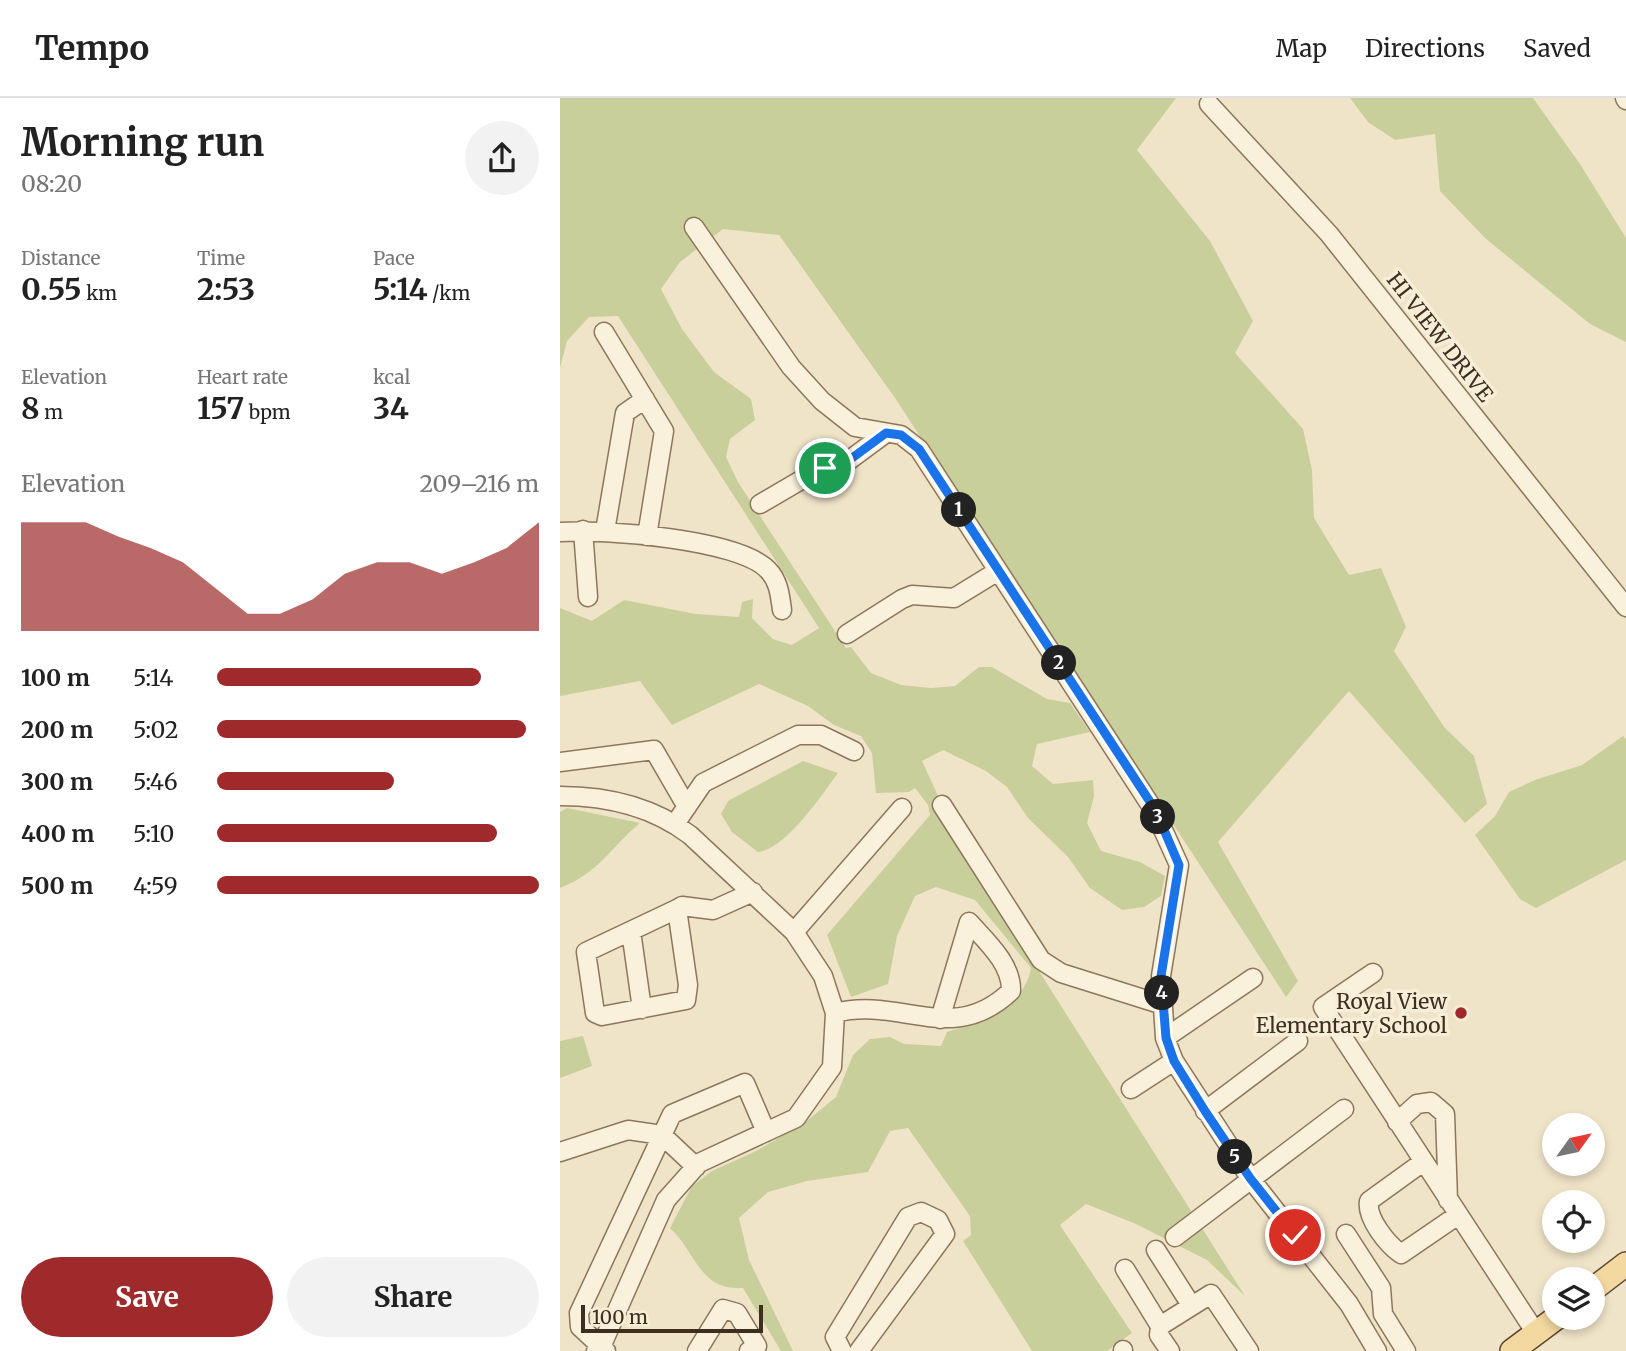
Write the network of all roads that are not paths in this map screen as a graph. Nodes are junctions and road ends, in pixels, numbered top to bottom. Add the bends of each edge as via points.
1 (1209, 104) dead end
2 (694, 227) dead end
3 (604, 332) dead end
4 (645, 399) junction
5 (886, 433) junction
6 (760, 504) dead end
7 (583, 530) junction
8 (605, 531) junction
9 (560, 532) edge
10 (647, 536) junction
11 (998, 571) junction
12 (588, 597) dead end
13 (1626, 607) edge
14 (782, 610) dead end
15 (848, 634) dead end
16 (854, 751) dead end
17 (560, 762) edge
18 (560, 796) edge
19 (942, 805) dead end
20 (687, 807) junction
21 (902, 808) dead end
22 (675, 824) junction
23 (753, 891) junction
24 (677, 909) junction
25 (631, 931) junction
26 (794, 932) junction
27 (1373, 972) dead end
28 (1253, 978) dead end
29 (1163, 1005) junction
30 (642, 1009) junction
31 (835, 1013) junction
32 (940, 1018) junction
33 (1166, 1038) junction
34 (1298, 1041) dead end
35 (1174, 1061) junction
36 (1131, 1089) dead end
37 (1344, 1109) dead end
38 (1205, 1111) junction
39 (1396, 1122) junction
40 (766, 1132) junction
41 (662, 1135) junction
42 (560, 1152) edge
43 (1423, 1162) junction
44 (696, 1167) junction
45 (1250, 1178) junction
46 (1448, 1200) junction
47 (1458, 1215) junction
48 (1346, 1234) dead end
49 (1175, 1237) dead end
50 (1156, 1250) dead end
51 (1626, 1264) edge
52 (1125, 1269) dead end
53 (1605, 1280) edge
54 (1191, 1306) junction
55 (1160, 1326) junction
56 (1542, 1328) edge
57 (1536, 1333) junction
58 (601, 1350) edge
59 (697, 1351) edge
60 (749, 1351) edge
61 (842, 1351) edge
62 (859, 1351) edge
63 (1170, 1351) edge
64 (1249, 1351) edge
65 (1377, 1351) edge
66 (1406, 1351) edge
67 (1512, 1351) edge

1 - 13 street, HI VIEW DRIVE via 1329,234
2 - 5 street via 791,368 855,427
3 - 4 street
4 - 8 street via 625,413
4 - 10 street via 664,431
5 - 6 street via 848,461 813,473
5 - 11 street via 901,435 919,449
7 - 8 street
7 - 9 street
7 - 12 street
8 - 10 street
10 - 14 street via 747,555 768,570 777,584
11 - 15 street via 954,598 902,598
11 - 29 street via 1156,811 1179,865 1161,976
16 - 20 street via 821,735 798,735 703,783
17 - 20 street via 654,750
18 - 22 street via 622,802
19 - 29 street via 1041,960 1061,973
20 - 22 street
21 - 26 street
22 - 23 street
23 - 24 street via 713,910
23 - 26 street
24 - 25 street
24 - 30 street via 686,1000
25 - 30 street
25 - 30 street via 586,952 595,1013 602,1016
26 - 31 street via 822,976
27 - 39 street via 1323,1007
28 - 33 street
29 - 33 street
31 - 32 street via 858,1007
31 - 40 street via 832,1067 796,1118
32 - 32 street via 978,1014 1011,991 1012,979 969,922
33 - 35 street
34 - 38 street
35 - 36 street
35 - 38 street
37 - 45 street
38 - 45 street
39 - 43 street
39 - 46 street via 1417,1104 1431,1102 1445,1114
40 - 41 street via 745,1083 672,1114
40 - 44 street
41 - 42 street via 628,1130
41 - 44 street
41 - 58 street via 579,1313 580,1327
43 - 46 street
43 - 47 street via 1368,1201 1367,1209 1392,1248 1401,1254
44 - 58 street via 666,1200
45 - 49 street
45 - 65 street via 1349,1304
46 - 47 street
47 - 57 street
48 - 66 street via 1381,1288 1383,1314
50 - 54 street
51 - 53 main road
52 - 55 street
54 - 55 street
54 - 64 street via 1211,1294
55 - 63 street via 1159,1335
56 - 57 main road
57 - 67 main road
59 - 60 street via 723,1309 737,1313 757,1346
61 - 62 street via 835,1337 908,1217 921,1212 938,1220 945,1234

